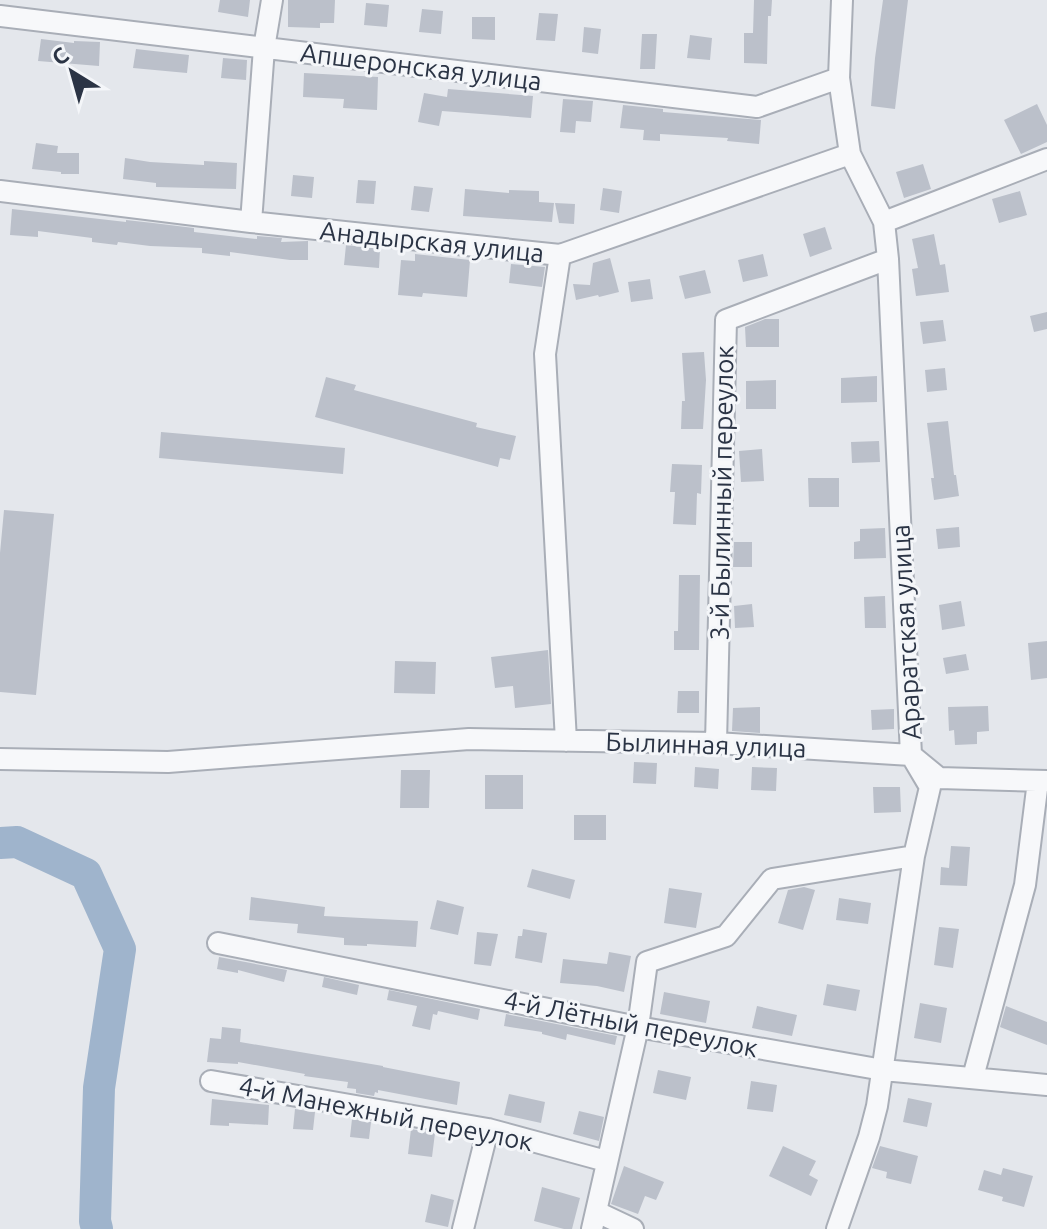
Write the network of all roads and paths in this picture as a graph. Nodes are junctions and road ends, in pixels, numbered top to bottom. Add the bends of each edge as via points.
1 (272, 0) edge
2 (842, 0) edge
3 (0, 16) edge
4 (264, 48) junction
5 (839, 78) junction
6 (850, 154) junction
7 (1047, 159) edge
8 (0, 191) edge
9 (251, 222) junction
10 (884, 222) junction
11 (560, 255) junction
12 (888, 259) junction
13 (566, 741) junction
14 (716, 743) junction
15 (911, 755) junction
16 (0, 759) edge
17 (1042, 781) edge
18 (914, 856) junction
19 (218, 943) dead end
20 (638, 1027) junction
21 (883, 1070) junction
22 (973, 1077) junction
23 (211, 1081) dead end
24 (1047, 1085) edge
25 (488, 1129) junction
26 (606, 1161) junction
27 (594, 1220) edge
28 (463, 1229) edge
29 (633, 1229) edge
30 (837, 1229) edge

1 - 4 street
2 - 5 street
3 - 4 street, Апшеронская улица
4 - 5 street, Апшеронская улица via 757,107
4 - 9 street
5 - 6 street
6 - 10 street
6 - 11 street, Анадырская улица
7 - 10 street
8 - 9 street, Анадырская улица
9 - 11 street, Анадырская улица
10 - 12 street, Араратская улица
11 - 13 street via 545,354
12 - 14 street, 3-й Былинный переулок via 726,320
12 - 15 street, Араратская улица
13 - 14 street, Былинная улица
13 - 16 street, Былинная улица via 469,739 168,762
14 - 15 street, Былинная улица
15 - 17 street via 939,778
15 - 18 street, Араратская улица via 930,787
17 - 22 street via 1025,885
18 - 20 street via 772,879 726,936 647,962
18 - 21 street, Араратская улица
19 - 20 street, 4-й Лётный переулок
20 - 21 street, 4-й Лётный переулок
20 - 26 street
21 - 22 street, 4-й Лётный переулок
21 - 30 street, Араратская улица via 869,1137
22 - 24 street, 4-й Лётный переулок
23 - 25 street, 4-й Манежный переулок
25 - 26 street, 4-й Манежный переулок
25 - 28 street
26 - 27 street
27 - 29 street

